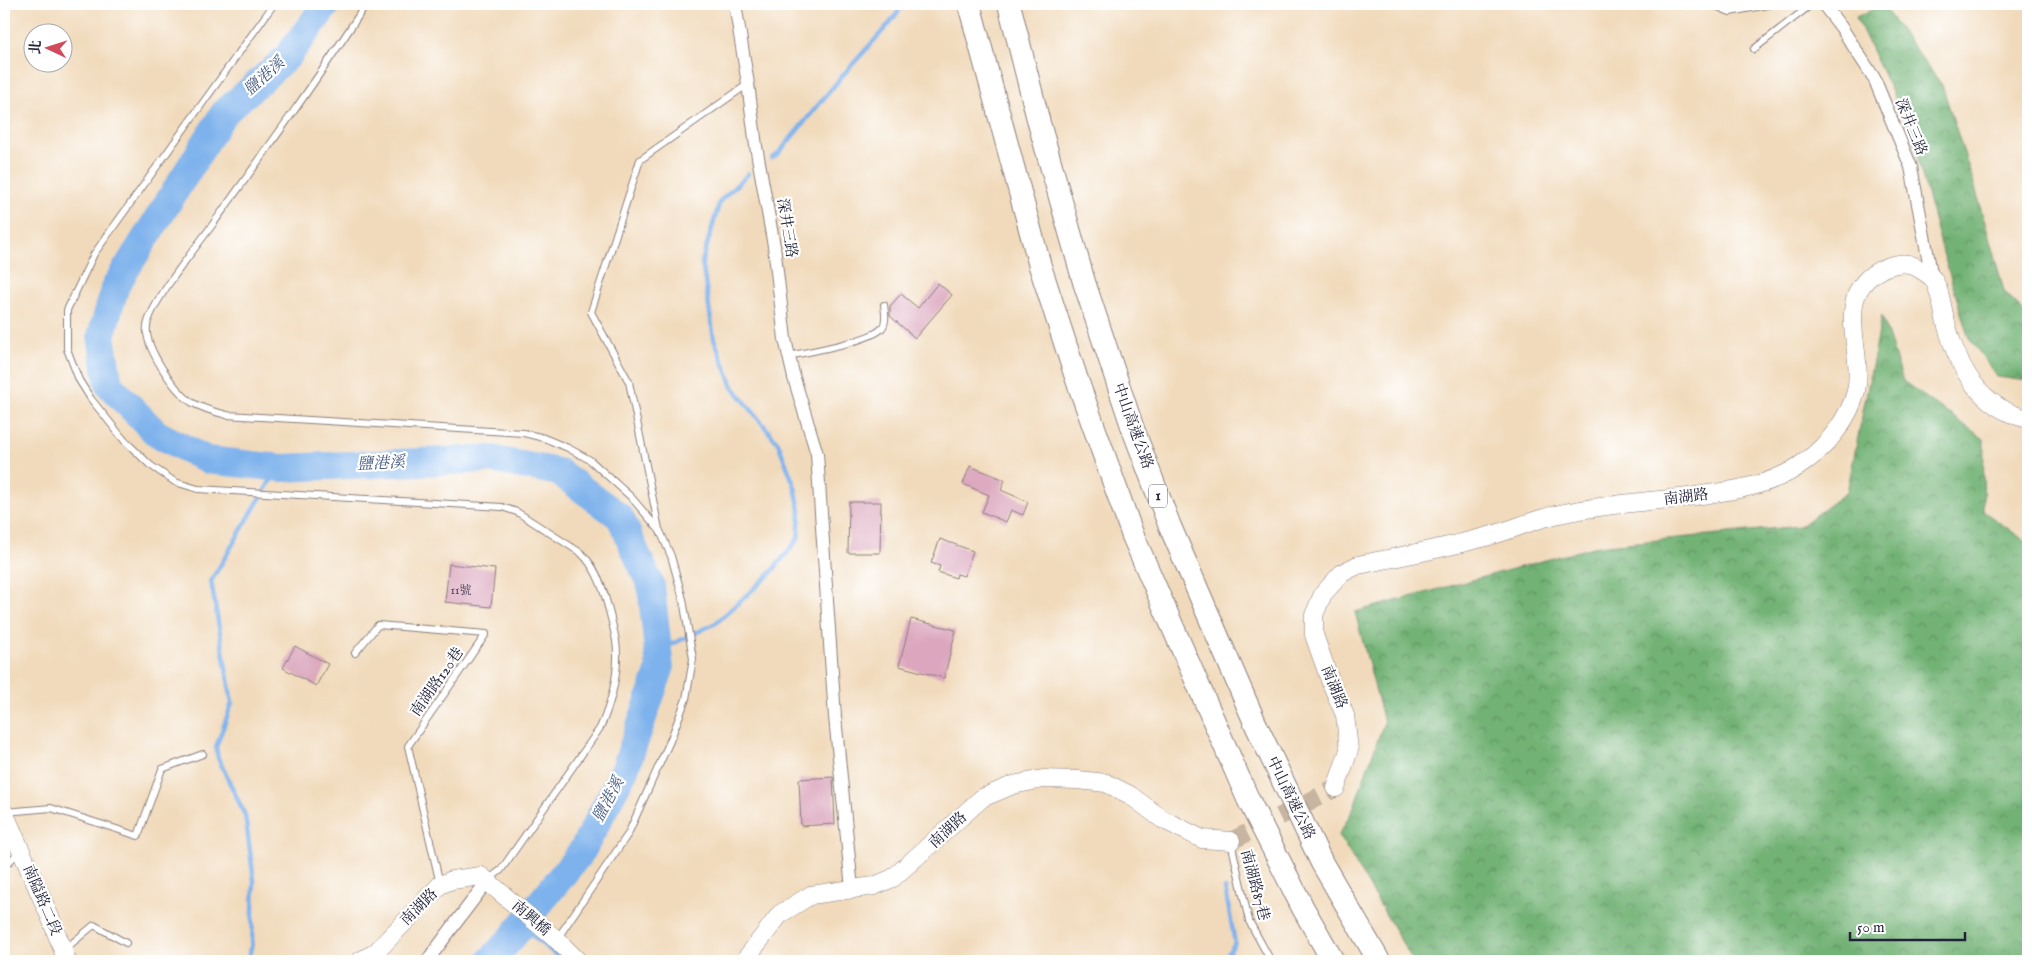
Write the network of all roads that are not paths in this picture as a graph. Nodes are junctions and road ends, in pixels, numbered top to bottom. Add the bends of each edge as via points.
1 (274, 4) edge
2 (366, 4) edge
3 (735, 4) edge
4 (969, 4) edge
5 (1009, 4) edge
6 (1711, 4) edge
7 (1772, 4) edge
8 (1812, 4) edge
9 (1823, 4) edge
10 (1754, 49) dead end
11 (748, 84) junction
12 (1932, 278) junction
13 (884, 305) dead end
14 (788, 356) junction
15 (2028, 419) edge
16 (660, 532) junction
17 (355, 653) dead end
18 (203, 754) dead end
19 (1336, 788) tunnel mouth
20 (4, 812) edge
21 (1231, 841) joint
22 (20, 851) junction
23 (4, 867) edge
24 (488, 880) junction
25 (440, 885) junction
26 (852, 888) junction
27 (557, 940) junction
28 (126, 943) dead end
29 (65, 956) edge
30 (572, 959) edge
31 (360, 961) edge
32 (427, 961) edge
33 (744, 961) edge
34 (1272, 961) edge
35 (1333, 961) edge
36 (1378, 961) edge

1 - 24 lane via 94,254 68,310 67,349 73,368 91,398 124,440 166,477 181,485 198,489 502,507 517,512 590,561 604,592 616,642 617,660 608,710 600,728 501,870
2 - 16 lane via 171,281 147,327 149,344 181,394 212,412 524,433 544,438 590,460 632,497
3 - 11 street, 深井三路
4 - 35 highway via 1040,266 1133,536 1248,799
5 - 36 highway, 中山高速公路 / 1 via 1084,282 1169,524 1260,734 1322,863
6 - 7 lane via 1730,12
8 - 10 lane
9 - 12 street, 深井三路 via 1874,78 1910,167
11 - 14 street, 深井三路
11 - 16 lane via 640,160 591,312 629,382
12 - 15 street via 1951,342 1969,378 1995,406 2010,415
12 - 19 street, 南湖路 via 1909,264 1895,264 1868,277 1860,288 1854,302 1858,371 1857,390 1851,408 1809,459 1794,470 1758,484 1716,493 1555,515 1491,536 1358,565 1342,573 1322,594 1314,615 1314,634 1345,715 1349,750
13 - 14 lane via 882,329 864,338
14 - 26 street, 深井三路 via 817,454 835,717
16 - 27 lane via 671,556 683,599 693,659 686,699 628,834
17 - 25 lane, 南湖路120巷 via 378,625 486,634 408,746
18 - 20 lane via 162,769 138,836 51,808
20 - 22 street, 南隘路二段
21 - 26 street, 南湖路 via 1202,839 1162,819 1130,795 1106,783 1043,779 1014,785 982,798 893,878 874,886
21 - 34 lane, 南湖路87巷 via 1249,921
22 - 23 lane
22 - 29 street, 南隘路二段
24 - 25 street, 南湖路 via 480,876
24 - 27 street, 南興橋
24 - 32 street
25 - 31 street, 南湖路 via 375,953
26 - 33 street, 南湖路 via 811,895 780,914
27 - 30 street, 南興橋
28 - 29 lane via 94,925

